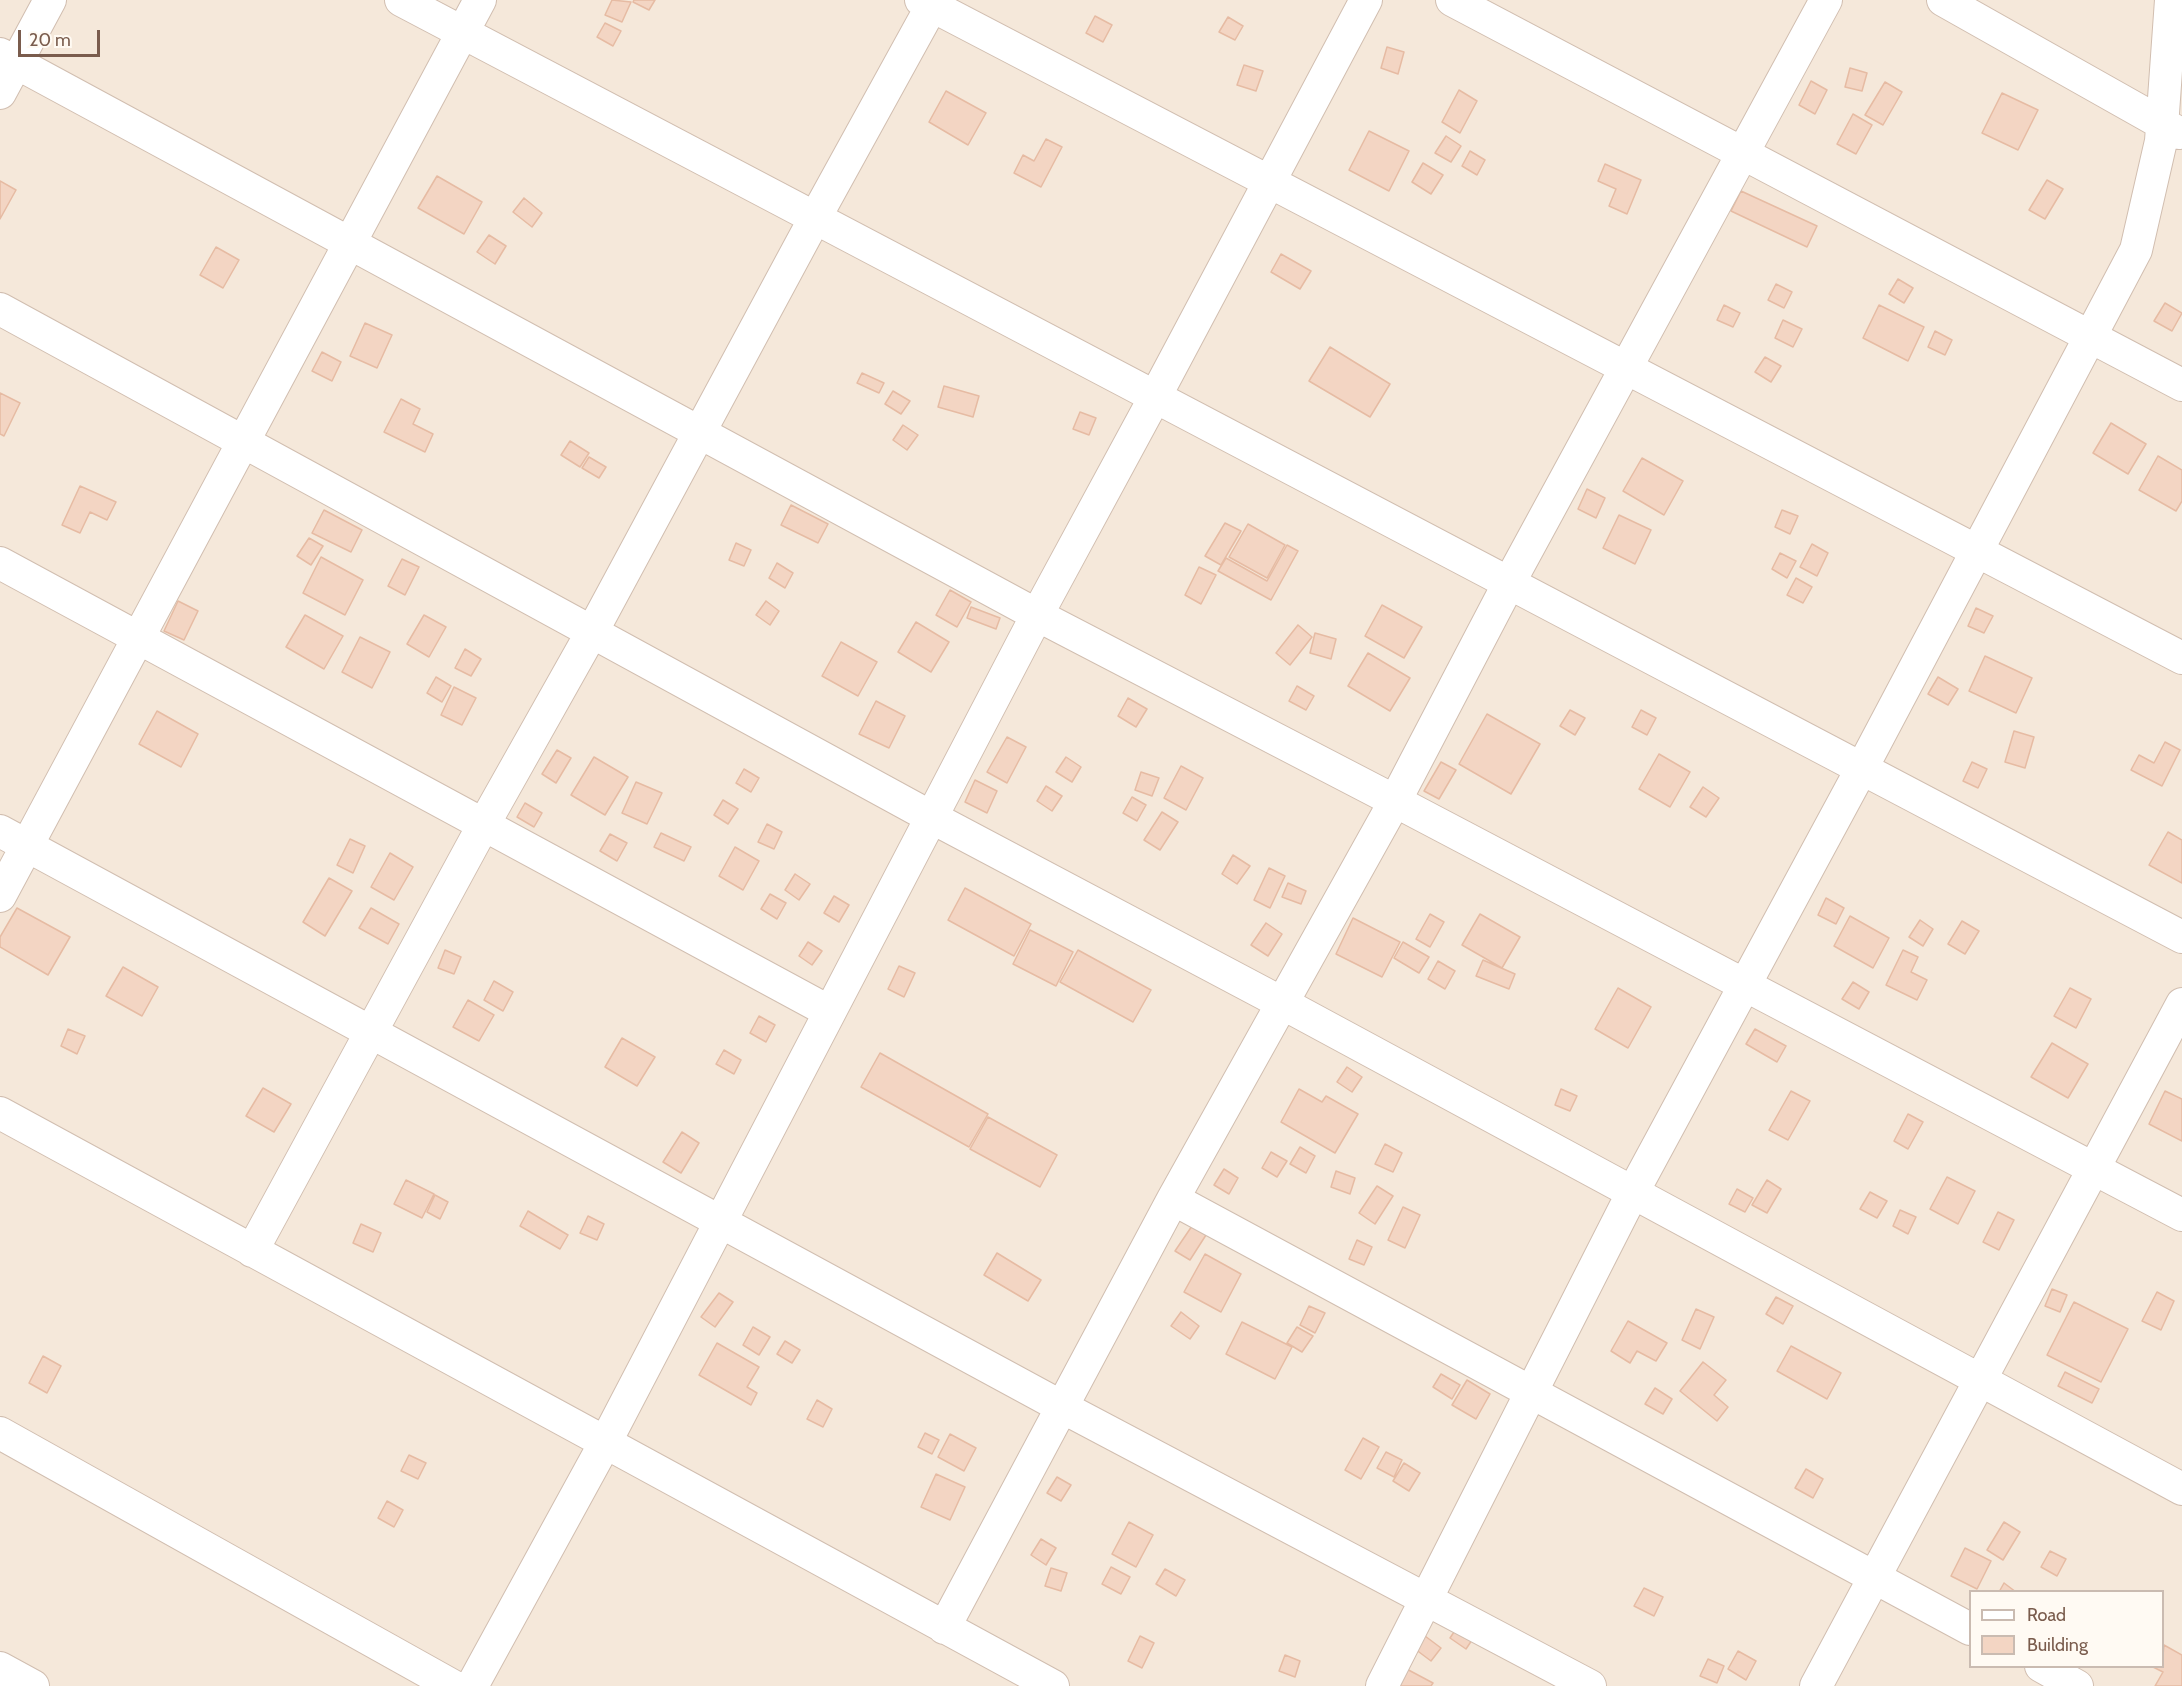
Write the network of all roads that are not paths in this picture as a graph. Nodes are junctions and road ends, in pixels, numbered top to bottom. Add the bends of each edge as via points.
1 (50, 0) edge
2 (401, 0) edge
3 (480, 0) edge
4 (1366, 0) edge
5 (1452, 0) edge
6 (1826, 0) edge
7 (1943, 0) edge
8 (2171, 0) edge
9 (930, 2) edge
10 (462, 32) junction
11 (8, 59) edge
12 (0, 93) edge
13 (2172, 129) edge
14 (1742, 155) junction
15 (1269, 181) junction
16 (815, 218) junction
17 (350, 242) junction
18 (0, 309) edge
19 (2090, 338) junction
20 (1626, 368) junction
21 (2182, 385) edge
22 (1155, 397) junction
23 (699, 432) junction
24 (244, 442) junction
25 (1977, 551) junction
26 (0, 563) edge
27 (1509, 583) junction
28 (1037, 615) junction
29 (592, 632) junction
30 (139, 638) junction
31 (2182, 658) edge
32 (1862, 768) junction
33 (1395, 801) junction
34 (931, 817) junction
35 (484, 825) junction
36 (0, 831) edge
37 (27, 846) junction
38 (0, 896) edge
39 (2182, 937) edge
40 (1744, 984) junction
41 (1282, 1003) junction
42 (2182, 1004) edge
43 (830, 1012) junction
44 (370, 1032) junction
45 (0, 1113) edge
46 (2092, 1168) junction
47 (1633, 1192) junction
48 (1173, 1198) junction
49 (2182, 1215) edge
50 (720, 1222) junction
51 (252, 1251) junction
52 (1980, 1380) junction
53 (1532, 1392) junction
54 (1062, 1407) junction
55 (0, 1433) edge
56 (604, 1443) junction
57 (2182, 1489) edge
58 (1875, 1577) junction
59 (1425, 1599) junction
60 (944, 1628) junction
61 (1969, 1628) edge
62 (0, 1668) edge
63 (2045, 1668) edge
64 (33, 1686) edge
65 (453, 1686) edge
66 (472, 1686) edge
67 (1053, 1686) edge
68 (1382, 1686) edge
69 (1590, 1686) edge
70 (1816, 1686) edge
71 (2077, 1686) edge

1 - 11 street
2 - 10 street
3 - 10 street
4 - 15 street
5 - 14 street
6 - 14 street
7 - 13 street
8 - 13 street
9 - 15 street
9 - 16 street
10 - 16 street
10 - 17 street
11 - 12 street
11 - 17 street
13 - 19 street via 2161,141 2136,250
14 - 19 street
14 - 20 street
15 - 20 street
15 - 22 street
16 - 22 street
16 - 23 street
17 - 23 street
17 - 24 street
18 - 24 street
19 - 21 street
19 - 25 street
20 - 25 street
20 - 27 street
22 - 27 street
22 - 28 street
23 - 28 street
23 - 29 street
24 - 29 street
24 - 30 street
25 - 31 street
25 - 32 street
26 - 30 street
27 - 32 street
27 - 33 street
28 - 33 street
28 - 34 street
29 - 34 street
29 - 35 street
30 - 35 street
30 - 37 street
32 - 39 street
32 - 40 street
33 - 40 street
33 - 41 street
34 - 41 street
34 - 43 street
35 - 43 street
35 - 44 street
36 - 37 street
37 - 38 street
37 - 44 street
40 - 46 street
40 - 47 street
41 - 47 street
41 - 48 street
42 - 46 street
43 - 50 street
44 - 50 street
44 - 51 street
45 - 51 street
46 - 49 street
46 - 52 street
47 - 52 street
47 - 53 street
48 - 53 street
48 - 54 street
50 - 54 street
50 - 56 street
51 - 56 street
52 - 57 street
52 - 58 street
53 - 58 street
53 - 59 street
54 - 59 street
54 - 60 street
55 - 65 street
56 - 60 street
56 - 66 street
58 - 61 street
58 - 70 street
59 - 68 street
59 - 69 street
60 - 67 street
62 - 64 street
63 - 71 street

